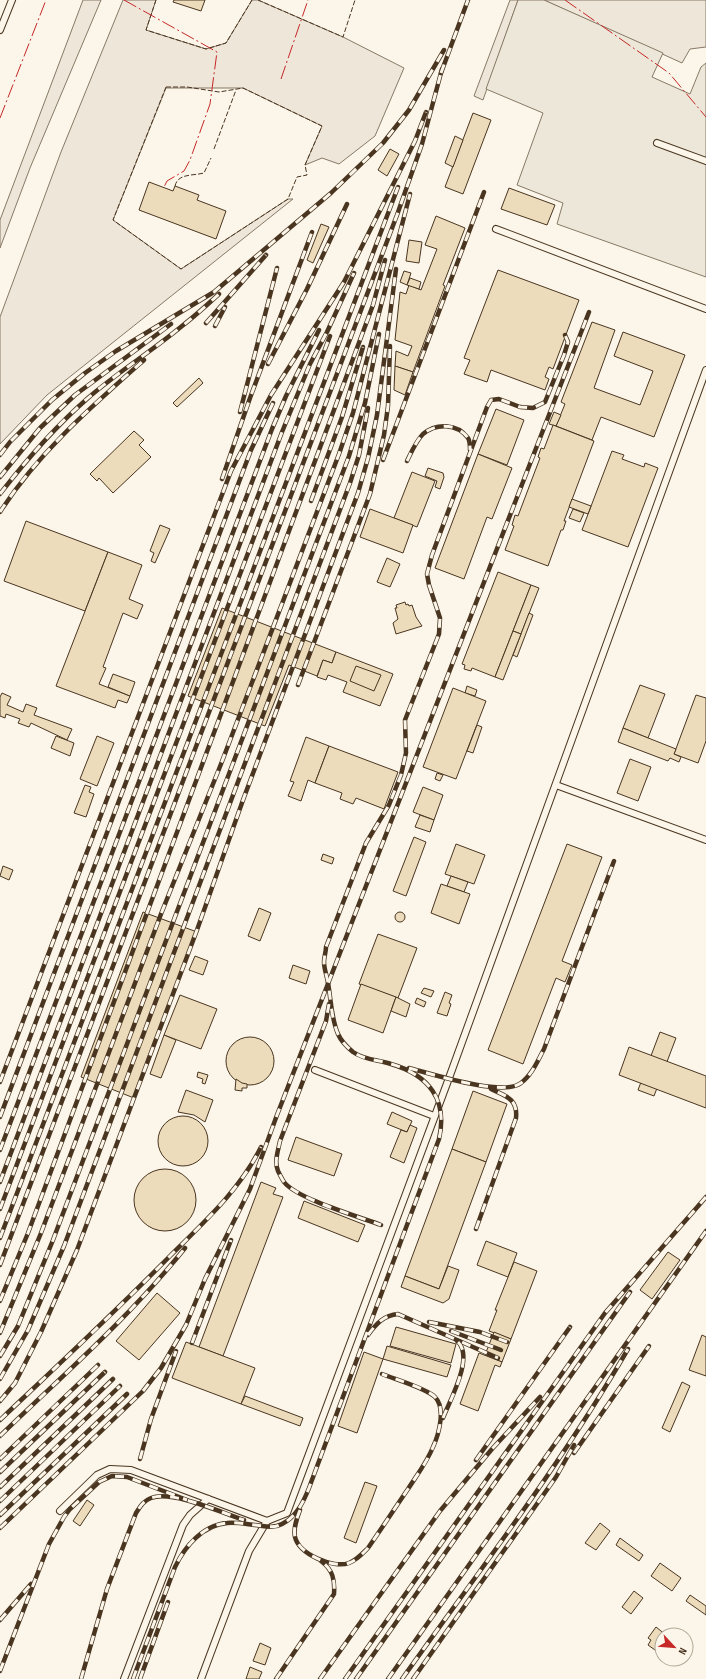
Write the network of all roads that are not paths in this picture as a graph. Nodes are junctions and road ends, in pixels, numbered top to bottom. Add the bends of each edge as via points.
1 (12, 0) edge
2 (0, 30) edge
3 (656, 143) dead end
4 (706, 161) edge
5 (496, 229) dead end
6 (706, 309) edge
7 (706, 370) edge
8 (556, 785) junction
9 (706, 840) edge
10 (314, 1070) dead end
11 (434, 1116) junction
12 (208, 1499) junction
13 (60, 1510) dead end
14 (267, 1521) junction
15 (124, 1679) edge
16 (201, 1679) edge

1 - 2 lane
3 - 4 lane
5 - 6 lane
7 - 8 lane
8 - 9 lane
8 - 11 lane
10 - 11 lane
11 - 14 lane via 287,1512
12 - 13 lane via 131,1470 110,1469 97,1475
12 - 14 lane
12 - 15 lane via 183,1525
14 - 16 lane via 249,1550

